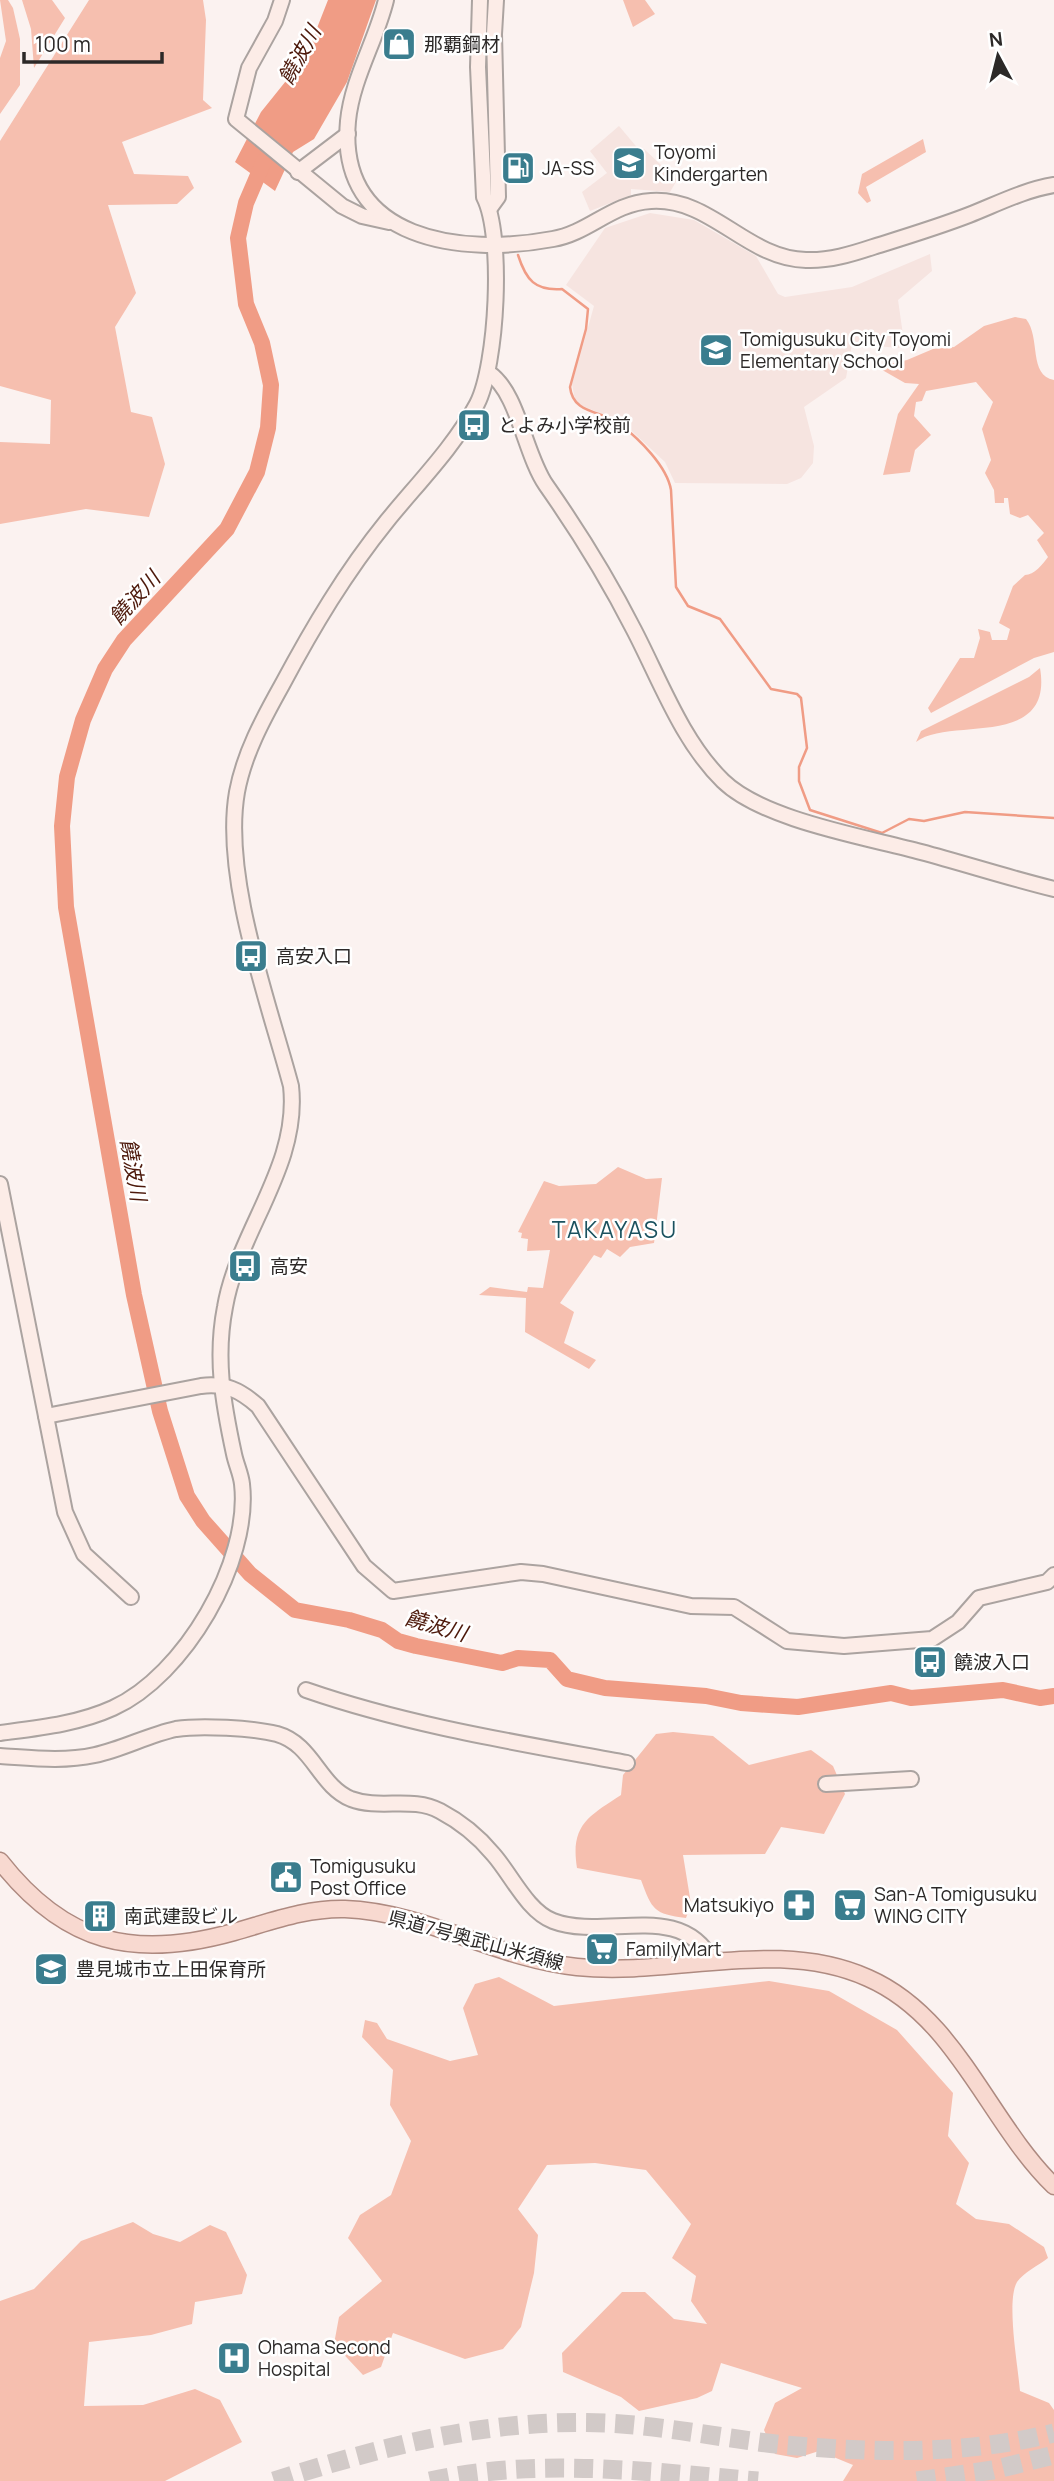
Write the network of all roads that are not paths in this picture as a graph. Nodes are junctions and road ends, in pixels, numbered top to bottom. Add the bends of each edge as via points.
1 (282, 0) edge
2 (386, 0) edge
3 (480, 0) edge
4 (496, 0) edge
5 (348, 134) junction
6 (295, 169) junction
7 (1054, 185) edge
8 (490, 208) junction
9 (390, 223) junction
10 (493, 243) junction
11 (489, 373) junction
12 (1054, 890) edge
13 (0, 1184) edge
14 (221, 1385) junction
15 (46, 1416) junction
16 (1054, 1575) edge
17 (131, 1597) dead end
18 (306, 1690) dead end
19 (0, 1733) edge
20 (0, 1756) edge
21 (627, 1763) dead end
22 (911, 1779) dead end
23 (825, 1784) dead end
24 (0, 1861) edge
25 (713, 1962) junction
26 (1054, 2186) edge

1 - 6 street via 249,68 241,122
2 - 5 street via 350,108
3 - 8 street via 484,197
4 - 8 street via 498,197
5 - 6 street
5 - 9 street via 356,179 373,207
6 - 9 street via 348,210
7 - 10 street via 821,260 788,259 768,252 703,212 662,201 620,207 553,239
8 - 10 street
9 - 10 street via 433,240
10 - 11 street via 496,280
11 - 12 street via 507,396 542,479 582,534 689,736 724,782 739,794 796,817
11 - 14 street via 465,424 351,565 325,605 257,732 240,780 235,815 239,876 291,1086 293,1114 286,1149 229,1288 219,1343
13 - 15 street
14 - 15 street
14 - 16 street via 240,1391 258,1406 363,1566 393,1591 521,1572 543,1574 691,1606 734,1607 786,1641 865,1646 932,1639 958,1622 979,1598 1047,1582
14 - 19 street via 238,1492 222,1573 209,1608 173,1662 131,1699 75,1721
15 - 17 street via 63,1504 76,1541 95,1567
18 - 21 street via 430,1725
20 - 25 street via 82,1757 184,1728 275,1734 303,1749 332,1786 349,1798 408,1802 445,1814 488,1848 534,1907 550,1919 567,1924 643,1924 673,1929 703,1946
22 - 23 street
24 - 25 main road, 県道7号奥武山米須線 via 57,1918 86,1933 128,1944 189,1943 288,1916 342,1909 405,1919 490,1948 566,1966 644,1969
25 - 26 main road, 県道7号奥武山米須線 via 820,1961 872,1979 902,1997 939,2033 1017,2144

